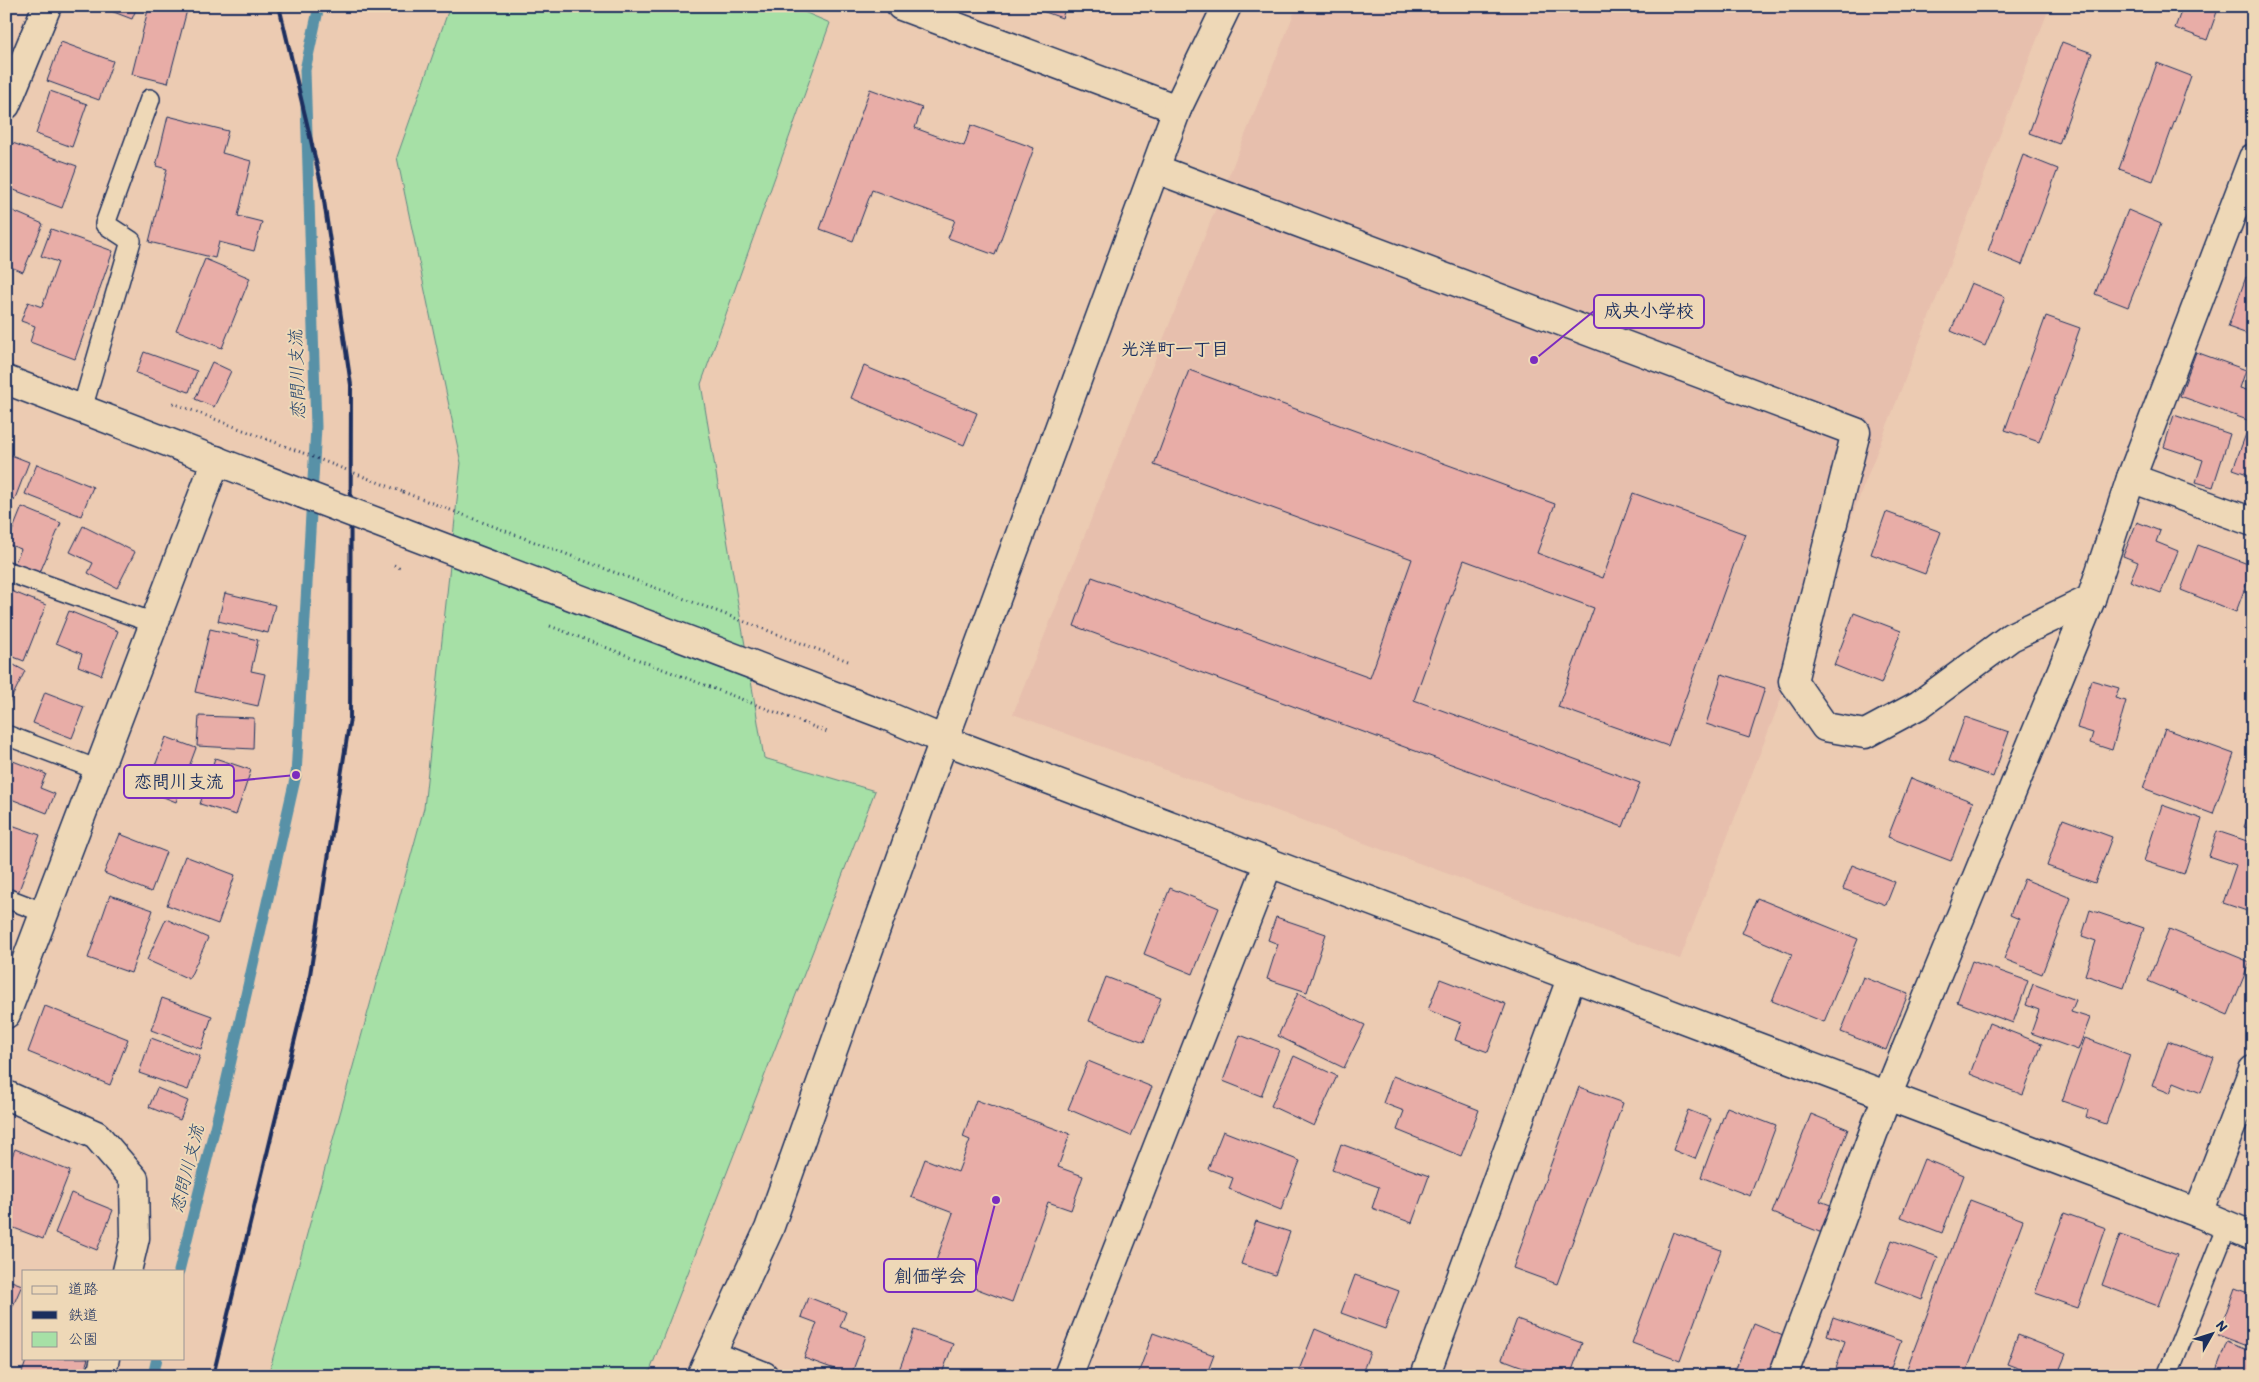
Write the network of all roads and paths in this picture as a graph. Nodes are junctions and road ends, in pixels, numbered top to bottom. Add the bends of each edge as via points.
1 (47, 6) edge
2 (901, 6) edge
3 (1227, 6) edge
4 (150, 99) dead end
5 (7, 102) edge
6 (1177, 109) junction
7 (2253, 158) edge
8 (1156, 169) junction
9 (6, 380) edge
10 (173, 403) dead end
11 (82, 409) junction
12 (216, 460) junction
13 (2131, 478) junction
14 (2253, 522) edge
15 (402, 569) dead end
16 (6, 571) edge
17 (412, 572) dead end
18 (2091, 599) junction
19 (542, 622) dead end
20 (154, 623) junction
21 (848, 661) dead end
22 (830, 734) dead end
23 (6, 735) edge
24 (944, 740) junction
25 (98, 770) junction
26 (1268, 862) junction
27 (6, 898) edge
28 (44, 913) junction
29 (1572, 976) junction
30 (6, 1014) edge
31 (2253, 1070) edge
32 (6, 1095) edge
33 (1887, 1096) junction
34 (2198, 1212) junction
35 (2227, 1226) junction
36 (2253, 1236) edge
37 (127, 1270) edge
38 (105, 1360) edge
39 (706, 1366) edge
40 (101, 1376) edge
41 (764, 1376) edge
42 (1068, 1376) edge
43 (1425, 1376) edge
44 (1783, 1376) edge
45 (2167, 1376) edge

1 - 5 street
2 - 6 street
3 - 6 street
4 - 11 lane via 105,224 130,241
6 - 8 street
7 - 13 street
8 - 18 street via 1856,432 1793,681 1825,727 1865,734 1919,706 2011,637
8 - 24 street
9 - 11 street
10 - 21 path, bridge
11 - 12 street
12 - 20 street
12 - 24 street, bridge
13 - 14 street
13 - 18 street
15 - 17 path
16 - 20 lane
18 - 33 street
19 - 22 path
20 - 25 street
23 - 25 lane
24 - 26 street
24 - 39 street via 769,1229
25 - 28 street
26 - 29 street
26 - 42 street
27 - 28 lane
28 - 30 street
29 - 33 street
29 - 43 street
31 - 34 street
32 - 37 street via 96,1135 134,1179 135,1238
33 - 34 street
33 - 44 street
34 - 35 street
35 - 36 street
35 - 45 lane
38 - 40 street
39 - 41 street

